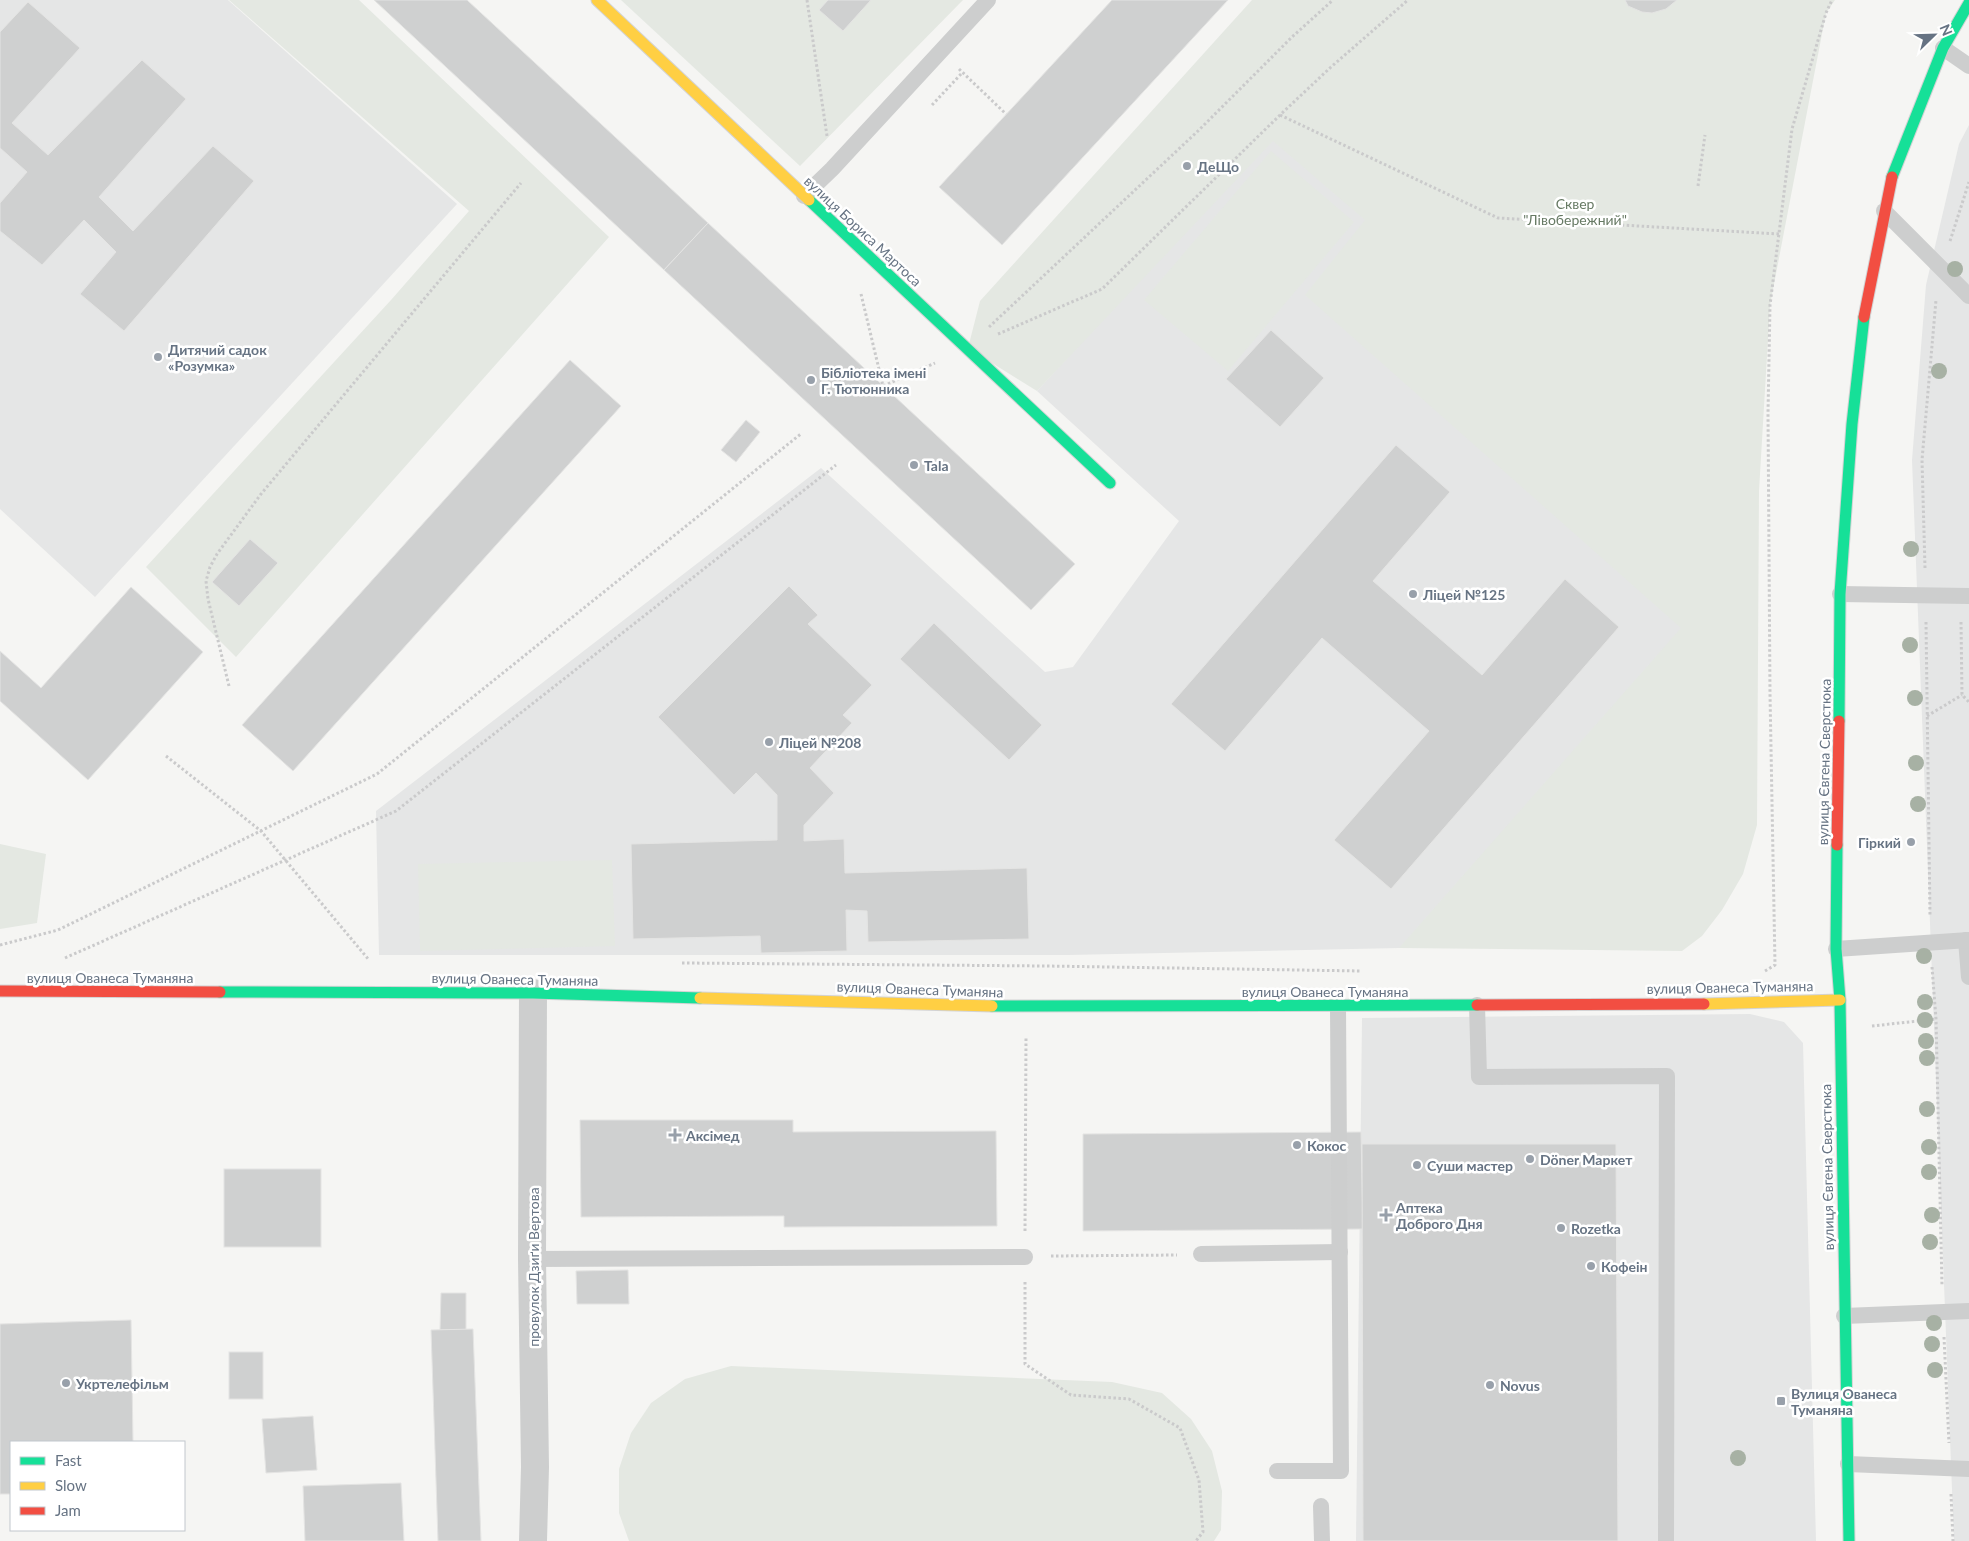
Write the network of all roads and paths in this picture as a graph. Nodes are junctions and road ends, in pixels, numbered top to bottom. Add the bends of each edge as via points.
1 (597, 0) edge
2 (807, 0) edge
3 (988, 0) edge
4 (1333, 0) edge
5 (1408, 0) edge
6 (1832, 0) edge
7 (1969, 3) edge
8 (1943, 48) junction
9 (940, 52) junction
10 (1969, 66) edge
11 (962, 73) junction
12 (932, 105) dead end
13 (1006, 114) dead end
14 (1280, 115) junction
15 (1705, 135) dead end
16 (832, 169) junction
17 (521, 183) dead end
18 (1698, 186) dead end
19 (804, 196) junction
20 (1884, 211) junction
21 (1779, 234) junction
22 (1969, 296) edge
23 (968, 348) junction
24 (884, 386) dead end
25 (802, 434) dead end
26 (836, 465) dead end
27 (1110, 483) dead end
28 (1840, 594) junction
29 (1964, 596) edge
30 (229, 686) dead end
31 (1962, 695) junction
32 (1969, 702) edge
33 (1927, 716) dead end
34 (166, 756) dead end
35 (261, 831) junction
36 (1967, 940) edge
37 (0, 945) edge
38 (1836, 949) junction
39 (360, 960) dead end
40 (67, 961) dead end
41 (677, 963) dead end
42 (1368, 972) dead end
43 (1758, 974) dead end
44 (1969, 977) edge
45 (0, 991) edge
46 (533, 994) junction
47 (1840, 1000) junction
48 (1477, 1005) junction
49 (1338, 1006) junction
50 (1936, 1019) dead end
51 (1026, 1034) dead end
52 (1340, 1252) junction
53 (1201, 1254) dead end
54 (1172, 1255) dead end
55 (1025, 1257) junction
56 (532, 1259) junction
57 (1969, 1311) edge
58 (1942, 1312) junction
59 (1844, 1316) junction
60 (1848, 1464) junction
61 (1950, 1467) junction
62 (1969, 1469) edge
63 (1277, 1471) dead end
64 (1322, 1506) dead end
65 (533, 1541) edge
66 (1196, 1541) edge
67 (1322, 1541) edge
68 (1666, 1541) edge
69 (1849, 1541) edge
70 (1953, 1541) edge

1 - 19 street, вулиця Бориса Мартоса
2 - 16 path
3 - 9 lane
4 - 23 path
5 - 14 path
6 - 21 path via 1792,129
7 - 8 street, вулиця Євгена Сверстюка
8 - 10 lane
8 - 20 street, вулиця Євгена Сверстюка via 1892,175
9 - 11 path
9 - 16 lane
11 - 12 path
11 - 13 path
14 - 21 path via 1498,218
14 - 23 path via 1102,288
15 - 18 path
16 - 19 lane
17 - 30 path via 261,494 217,554 206,581
19 - 23 street, вулиця Бориса Мартоса
20 - 22 lane
20 - 28 street, вулиця Євгена Сверстюка via 1864,304
21 - 43 path via 1770,305 1768,413 1775,965
23 - 24 path
23 - 27 street, вулиця Бориса Мартоса
25 - 35 path via 377,774
26 - 40 path via 396,811 57,962
28 - 29 lane
28 - 38 street, вулиця Євгена Сверстюка
29 - 31 path
31 - 32 path
31 - 33 path
34 - 35 path
35 - 37 path via 58,930
35 - 39 path via 369,961
36 - 38 lane
36 - 44 lane
38 - 47 street, вулиця Євгена Сверстюка
41 - 42 path via 1037,965
45 - 46 street, вулиця Ованеса Туманяна
46 - 49 street, вулиця Ованеса Туманяна via 1040,1007
46 - 56 street, провулок Дзиґи Вертова
47 - 48 street, вулиця Ованеса Туманяна
47 - 59 street, вулиця Євгена Сверстюка
48 - 49 street, вулиця Ованеса Туманяна
48 - 68 lane via 1479,1078 1667,1076
49 - 52 lane
50 - 58 path
51 - 55 path
52 - 53 lane
52 - 63 lane via 1341,1471
54 - 55 path
55 - 56 lane
55 - 66 path via 1025,1364 1071,1395 1129,1399 1180,1428 1199,1480 1203,1532
56 - 65 street, провулок Дзиґи Вертова
57 - 58 lane
58 - 59 lane
58 - 61 path
59 - 60 street, вулиця Євгена Сверстюка
60 - 61 lane
60 - 69 street, вулиця Євгена Сверстюка
61 - 62 lane
61 - 70 path
64 - 67 lane

